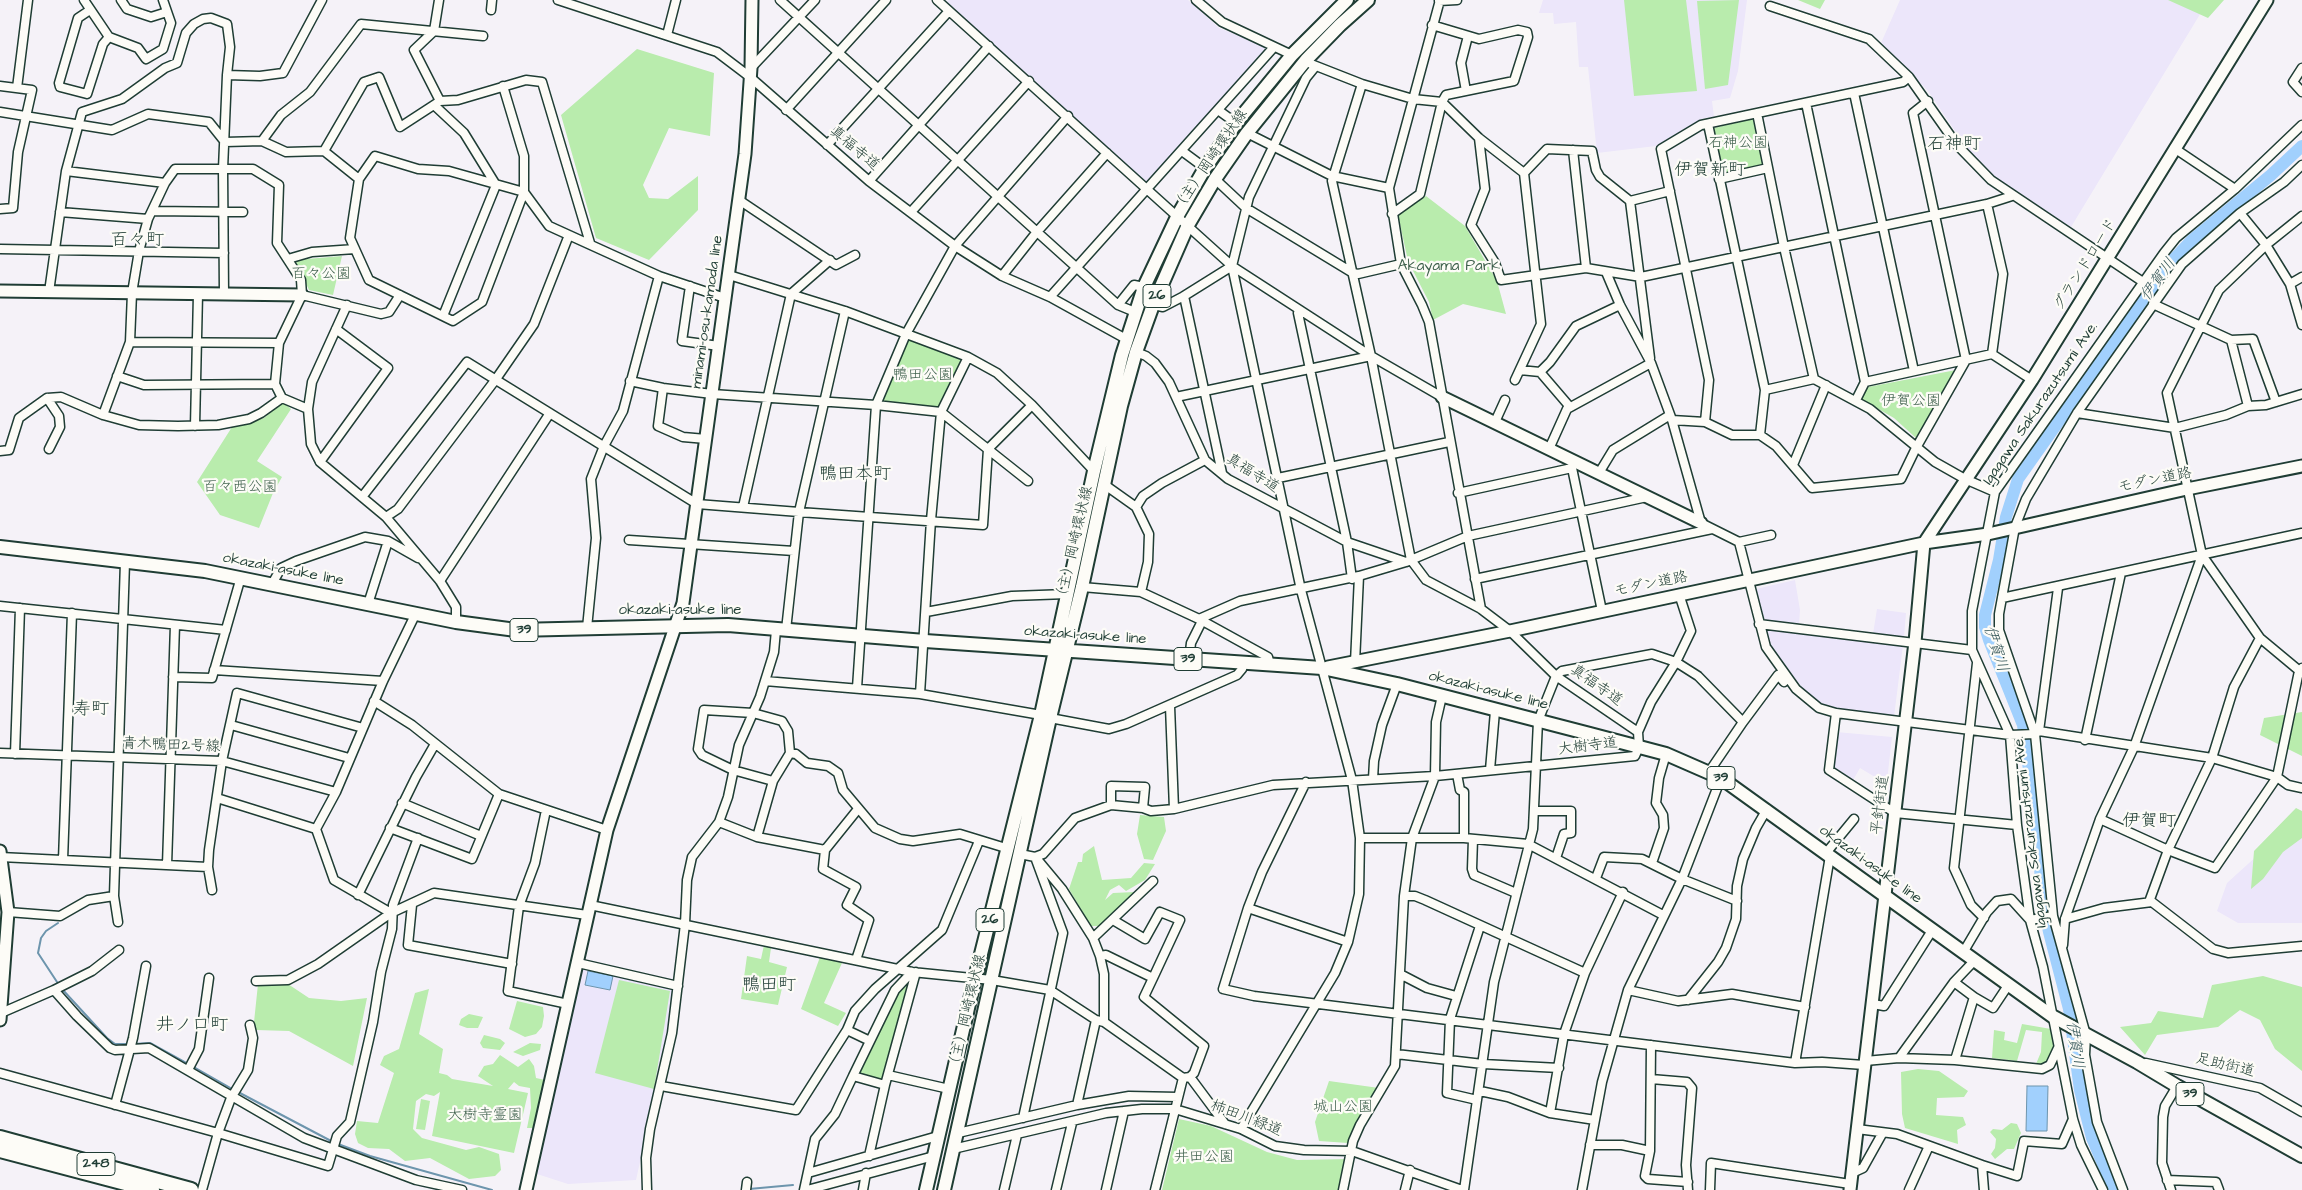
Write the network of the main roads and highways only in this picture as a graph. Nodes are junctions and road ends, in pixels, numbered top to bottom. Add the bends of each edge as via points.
1 (1347, 0) edge
2 (1368, 0) edge
3 (0, 548) edge
4 (1061, 650) junction
5 (1014, 851) junction
6 (0, 1138) edge
7 (0, 1150) edge
8 (2301, 1154) edge
9 (152, 1190) edge
10 (191, 1190) edge
11 (926, 1190) edge
12 (944, 1190) edge

1 - 4 main road, （主）岡崎環状線 / 26 via 1292,55 1236,123 1178,215 1144,287 1126,340 1094,471 1067,594
2 - 4 main road, （主）岡崎環状線 / 26 via 1340,25 1310,64 1247,133 1188,225 1136,352 1121,406 1082,587
3 - 4 main road, okazaki-asuke line / 39 via 205,571 456,622 516,630 728,625
4 - 5 main road, （主）岡崎環状線 / 26
4 - 8 main road, okazaki-asuke line / 39 via 1322,668 1397,684 1666,754 1715,775 1767,809 2055,1018
5 - 11 main road, （主）岡崎環状線 / 26 via 975,978
5 - 12 main road, （主）岡崎環状線 / 26 via 992,980
6 - 10 highway, 248
7 - 9 highway, 248

